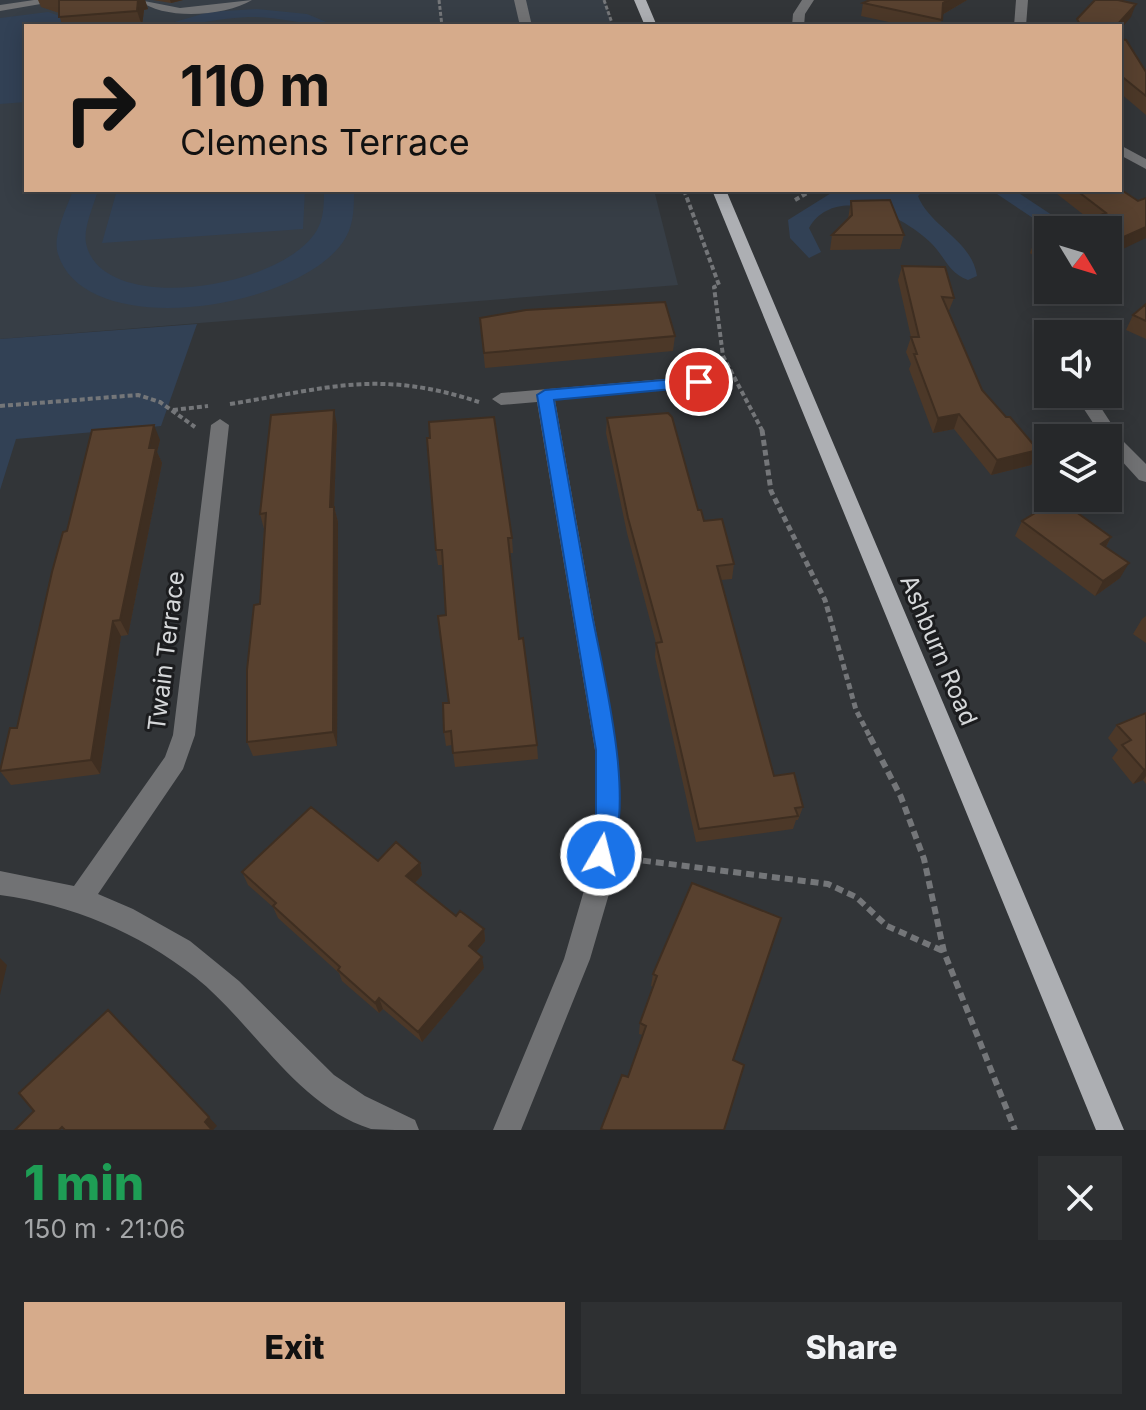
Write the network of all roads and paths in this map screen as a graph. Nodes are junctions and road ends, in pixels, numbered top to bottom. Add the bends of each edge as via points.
1 (58, 0) edge
2 (145, 0) edge
3 (246, 0) edge
4 (439, 0) edge
5 (520, 0) edge
6 (604, 0) edge
7 (640, 0) edge
8 (808, 0) edge
9 (1022, 0) edge
10 (0, 8) edge
11 (442, 24) edge
12 (526, 24) edge
13 (612, 24) edge
14 (650, 24) edge
15 (798, 24) edge
16 (1020, 24) edge
17 (1122, 150) edge
18 (1146, 165) edge
19 (685, 192) edge
20 (720, 192) edge
21 (809, 192) edge
22 (795, 200) dead end
23 (699, 382) dead end
24 (545, 395) junction
25 (506, 398) joint
26 (229, 404) dead end
27 (0, 406) edge
28 (1092, 408) edge
29 (173, 410) junction
30 (218, 423) junction
31 (1146, 475) edge
32 (601, 855) junction
33 (0, 883) edge
34 (79, 900) junction
35 (944, 952) junction
36 (405, 1130) edge
37 (507, 1130) edge
38 (1015, 1130) edge
39 (1110, 1130) edge

1 - 10 street
2 - 3 street via 167,10
4 - 11 path
5 - 12 street
6 - 13 path
7 - 14 main road
8 - 15 street
9 - 16 street
17 - 18 street
19 - 35 path via 719,285 714,287 723,356 763,432 771,491 825,600 856,710 901,797 924,859
20 - 39 main road, Ashburn Road
21 - 22 path
23 - 24 street
24 - 25 street
24 - 32 street via 606,750 607,816
25 - 26 path via 499,409 434,389 382,382
27 - 29 path via 138,395
28 - 31 street
29 - 30 path
29 - 30 path via 196,427 195,439
30 - 34 street, Twain Terrace via 184,735 175,762
32 - 35 path via 828,884 856,897 887,926
32 - 37 street via 598,887 577,959
33 - 34 street
34 - 36 street via 173,945 230,989 292,1057 341,1098
35 - 38 path

